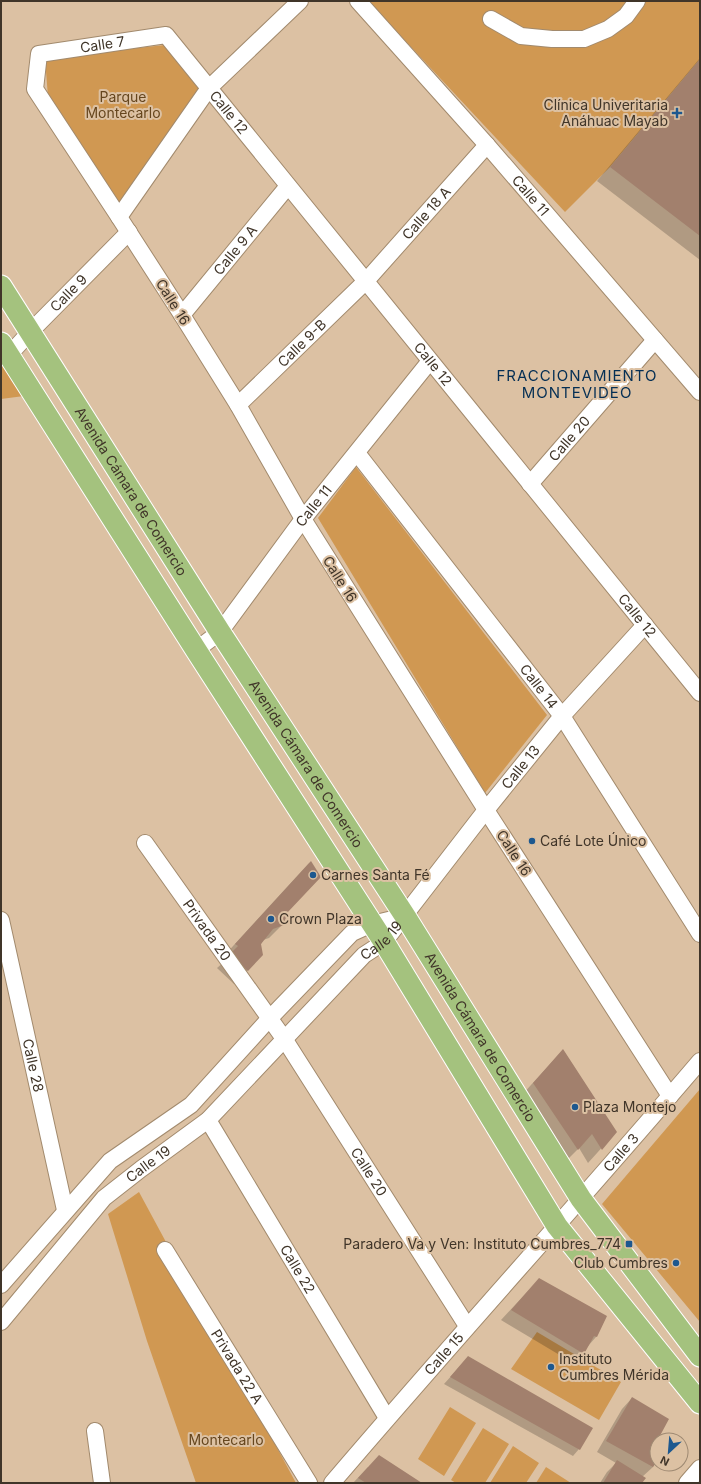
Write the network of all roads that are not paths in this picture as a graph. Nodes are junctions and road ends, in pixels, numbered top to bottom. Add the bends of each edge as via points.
1 (300, 1) edge
2 (358, 1) edge
3 (637, 1) edge
4 (491, 18) dead end
5 (166, 35) joint
6 (39, 54) joint
7 (209, 88) junction
8 (487, 145) junction
9 (288, 186) junction
10 (119, 216) junction
11 (129, 232) junction
12 (366, 281) junction
13 (1, 286) edge
14 (182, 315) junction
15 (30, 332) junction
16 (655, 340) junction
17 (5, 349) edge
18 (430, 360) junction
19 (700, 392) edge
20 (238, 405) junction
21 (357, 454) junction
22 (530, 484) junction
23 (303, 519) junction
24 (645, 625) junction
25 (220, 632) junction
26 (196, 650) junction
27 (700, 693) edge
28 (562, 716) junction
29 (486, 810) junction
30 (145, 843) dead end
31 (405, 916) junction
32 (1, 920) edge
33 (372, 924) junction
34 (700, 934) edge
35 (384, 942) junction
36 (4, 951) edge
37 (268, 1019) junction
38 (285, 1040) junction
39 (700, 1061) edge
40 (670, 1096) junction
41 (208, 1120) junction
42 (581, 1199) junction
43 (65, 1210) junction
44 (557, 1226) junction
45 (164, 1250) dead end
46 (1, 1285) edge
47 (1, 1322) edge
48 (467, 1326) junction
49 (700, 1356) edge
50 (700, 1403) edge
51 (387, 1418) junction
52 (95, 1431) dead end
53 (700, 1468) edge
54 (102, 1483) edge
55 (309, 1483) edge
56 (332, 1483) edge
57 (687, 1483) edge

1 - 7 street
2 - 8 street, Calle 11
3 - 4 street via 626,16 608,29 584,39 521,36
5 - 6 street, Calle 7
5 - 7 street, Calle 12
6 - 10 street, Calle 16 via 35,89
7 - 9 street, Calle 12
7 - 10 street
8 - 12 street, Calle 18 A
8 - 16 street, Calle 11
9 - 12 street, Calle 12
9 - 14 street, Calle 9 A
10 - 11 street, Calle 16
11 - 14 street, Calle 16
11 - 15 street, Calle 9
12 - 18 street, Calle 12
12 - 20 street, Calle 9-B
13 - 15 main road, Avenida Cámara de Comercio
14 - 20 street, Calle 16
15 - 17 street, Calle 9
15 - 25 main road, Avenida Cámara de Comercio
16 - 19 street, Calle 11
16 - 22 street, Calle 20
17 - 26 main road, Avenida Cámara de Comercio
18 - 21 street, Calle 11
18 - 22 street, Calle 12
20 - 23 street, Calle 16
21 - 23 street, Calle 11
21 - 28 street, Calle 14
22 - 24 street, Calle 12
23 - 25 street, Calle 11
23 - 29 street, Calle 16
24 - 27 street, Calle 12
24 - 28 street, Calle 13
25 - 26 street, Calle 11
25 - 31 main road, Avenida Cámara de Comercio
26 - 33 main road, Avenida Cámara de Comercio
28 - 29 street, Calle 13
28 - 34 street, Calle 14
29 - 31 street, Calle 13
29 - 40 street, Calle 16
30 - 37 street, Privada 20
31 - 33 street, Calle 19
31 - 35 street, Calle 19
31 - 42 main road, Avenida Cámara de Comercio
32 - 36 street, Calle 28
33 - 35 main road, Avenida Cámara de Comercio
33 - 37 street, Calle 19 via 352,933
35 - 38 street, Calle 19 via 364,955
35 - 44 main road, Avenida Cámara de Comercio
36 - 43 street, Calle 28
37 - 38 street, Calle 20
37 - 43 street, Calle 19 via 190,1105 110,1161
38 - 41 street, Calle 19
38 - 48 street, Calle 20
39 - 40 street, Calle 3
40 - 42 street, Calle 3
41 - 47 street, Calle 19 via 104,1198
41 - 51 street, Calle 22
42 - 44 street, Calle 3
42 - 49 main road, Avenida Cámara de Comercio
43 - 46 street, Calle 19
44 - 48 street, Calle 15
44 - 50 main road, Avenida Cámara de Comercio
45 - 55 street, Privada 22 A
48 - 51 street, Calle 15
51 - 56 street, Calle 15
52 - 54 street
53 - 57 street

